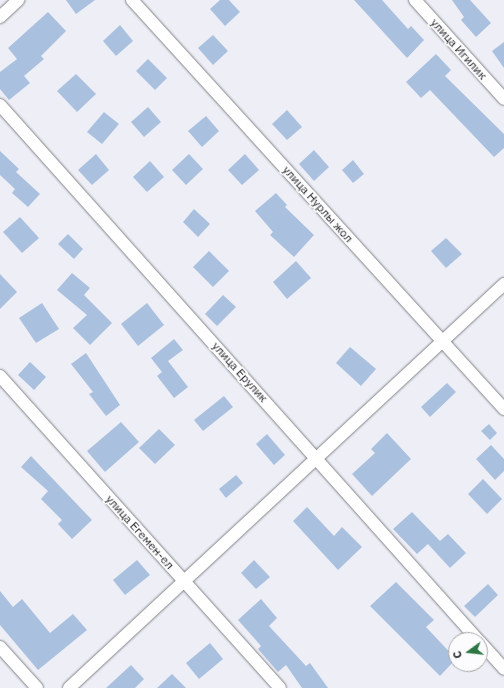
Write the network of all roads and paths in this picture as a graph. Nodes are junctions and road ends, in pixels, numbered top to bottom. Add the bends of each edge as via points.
1 (18, 0) edge
2 (132, 0) edge
3 (415, 0) edge
4 (0, 17) edge
5 (504, 99) edge
6 (0, 105) edge
7 (504, 284) edge
8 (443, 342) junction
9 (0, 376) edge
10 (504, 409) edge
11 (317, 458) junction
12 (185, 582) junction
13 (471, 632) edge
14 (0, 647) edge
15 (488, 651) edge
16 (504, 670) edge
17 (37, 688) edge
18 (69, 688) edge
19 (280, 688) edge

1 - 4 street
2 - 8 street, улица Нурлы жол
3 - 5 street, улица Игилик
6 - 11 street, улица Ерулик
7 - 8 street
8 - 10 street, улица Нурлы жол
8 - 11 street
9 - 12 street, улица Егемен-ел
11 - 12 street
11 - 13 street, улица Ерулик
12 - 18 street
12 - 19 street, улица Егемен-ел
14 - 17 street
15 - 16 street

